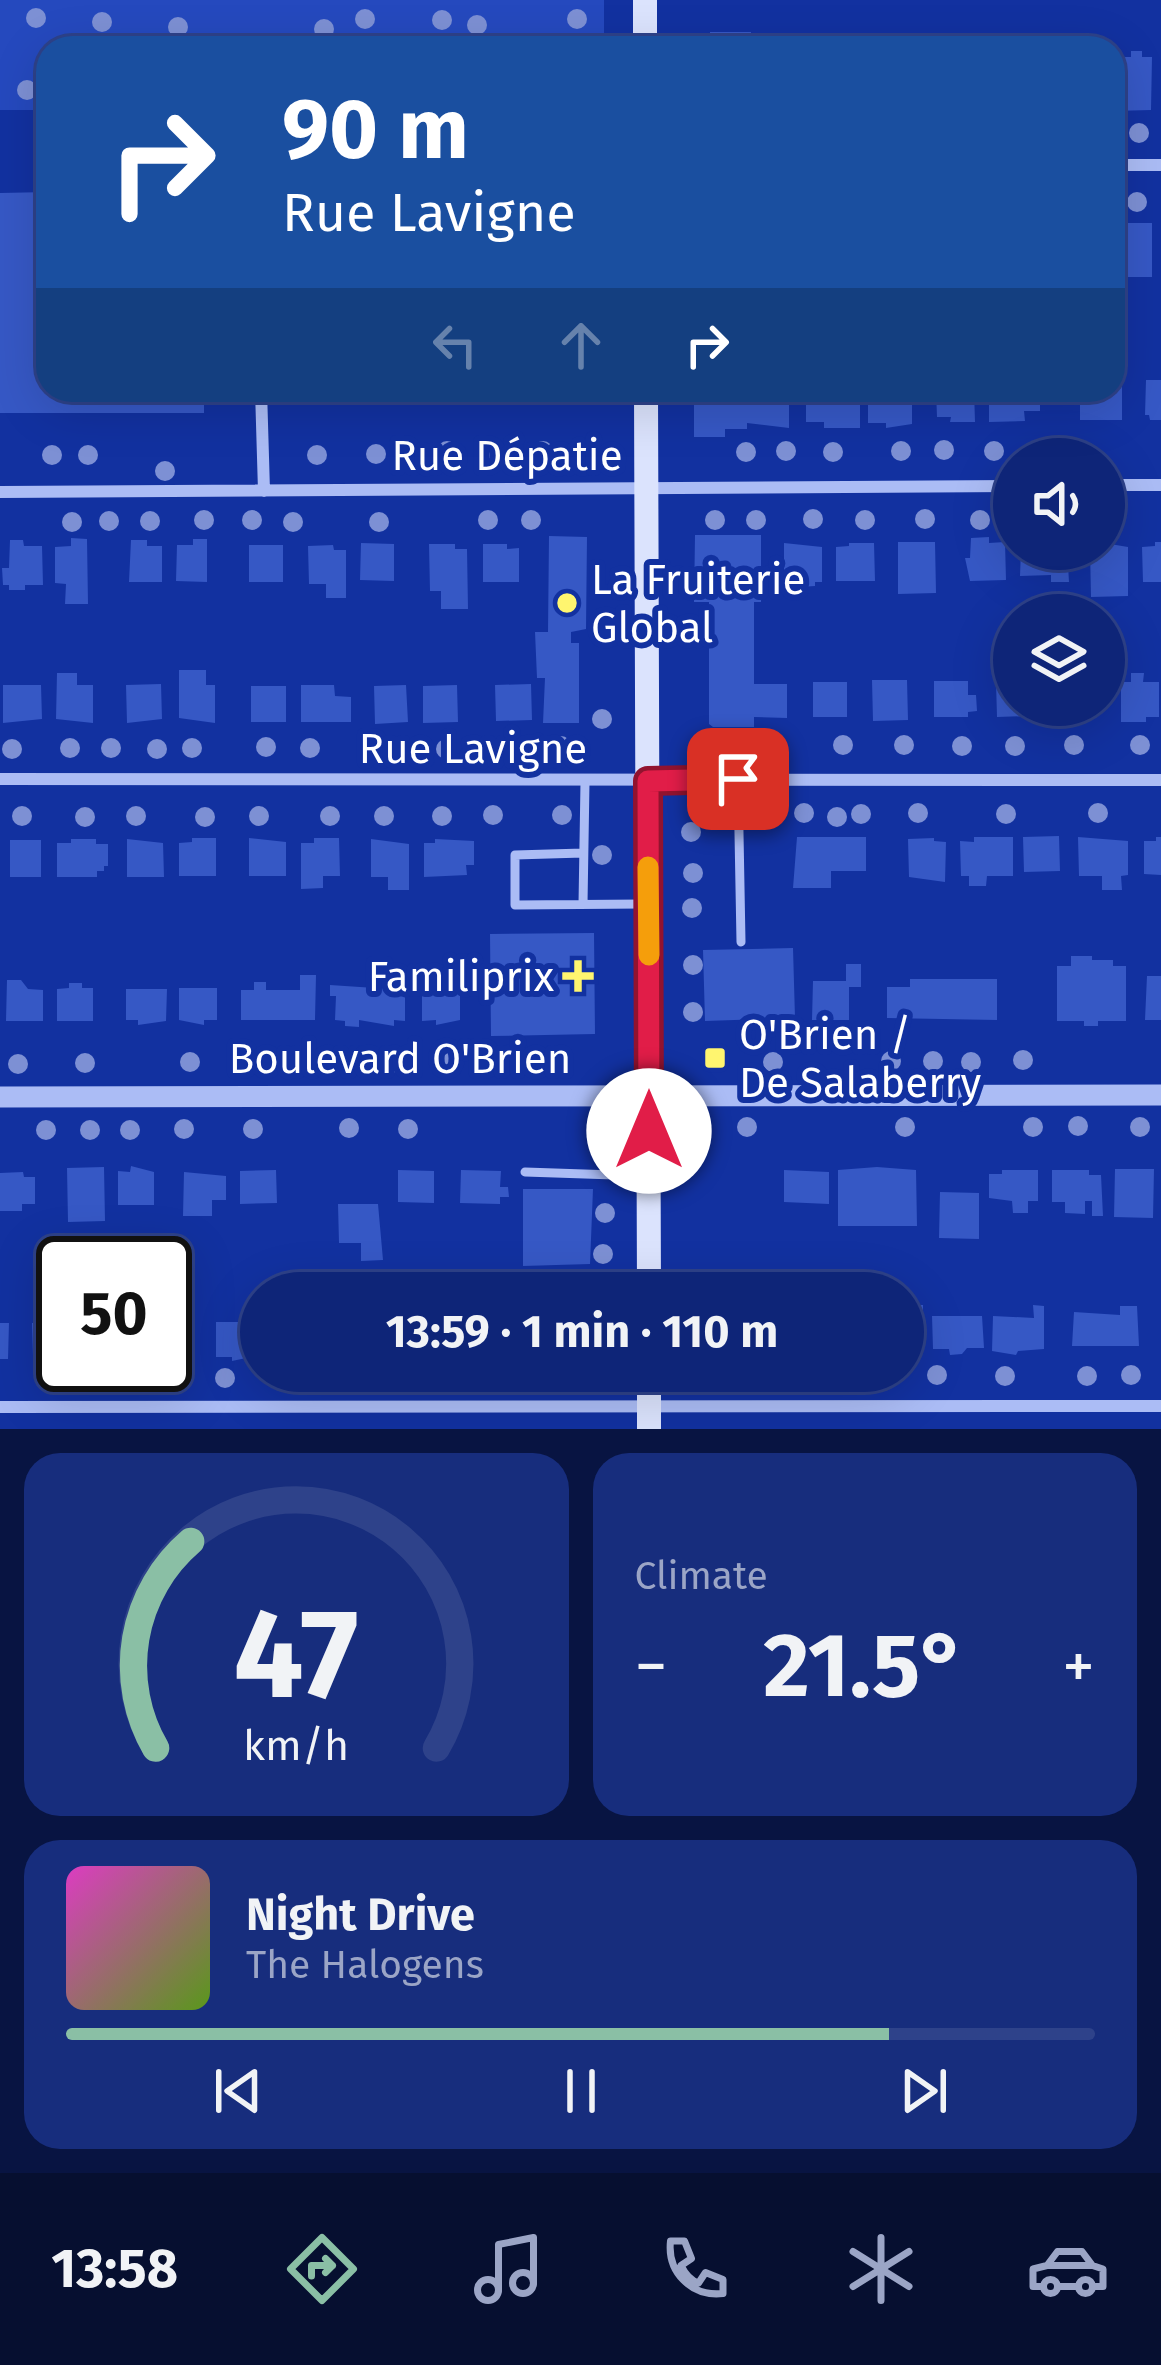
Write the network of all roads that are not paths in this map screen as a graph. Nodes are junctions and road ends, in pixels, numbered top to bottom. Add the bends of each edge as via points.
1 (644, 0) edge
2 (645, 36) edge
3 (1125, 165) edge
4 (1161, 165) edge
5 (261, 402) edge
6 (646, 402) edge
7 (1125, 485) edge
8 (1161, 485) edge
9 (993, 486) edge
10 (646, 487) junction
11 (0, 491) edge
12 (264, 491) junction
13 (0, 779) edge
14 (738, 779) junction
15 (1161, 780) edge
16 (648, 781) junction
17 (584, 782) junction
18 (583, 854) junction
19 (584, 904) junction
20 (648, 904) junction
21 (741, 942) dead end
22 (1161, 1095) edge
23 (649, 1096) junction
24 (0, 1097) edge
25 (525, 1172) dead end
26 (649, 1176) junction
27 (649, 1272) edge
28 (1161, 1406) edge
29 (0, 1407) edge
30 (649, 1419) edge

1 - 2 main road
3 - 4 street
5 - 12 street
6 - 10 main road
7 - 8 street
9 - 10 street, Rue Dépatie
10 - 12 street, Rue Dépatie
10 - 16 main road
11 - 12 street, Rue Dépatie
13 - 17 street, Rue Lavigne
14 - 15 street, Rue Lavigne
14 - 16 street, Rue Lavigne
14 - 21 lane
16 - 17 street, Rue Lavigne
16 - 20 main road
17 - 18 lane
18 - 19 lane
18 - 19 lane via 515,855 515,905
19 - 20 lane
20 - 23 main road
22 - 23 street, Boulevard O'Brien
23 - 24 street, Boulevard O'Brien
23 - 26 main road
25 - 26 lane
26 - 27 main road
28 - 30 street
29 - 30 street

